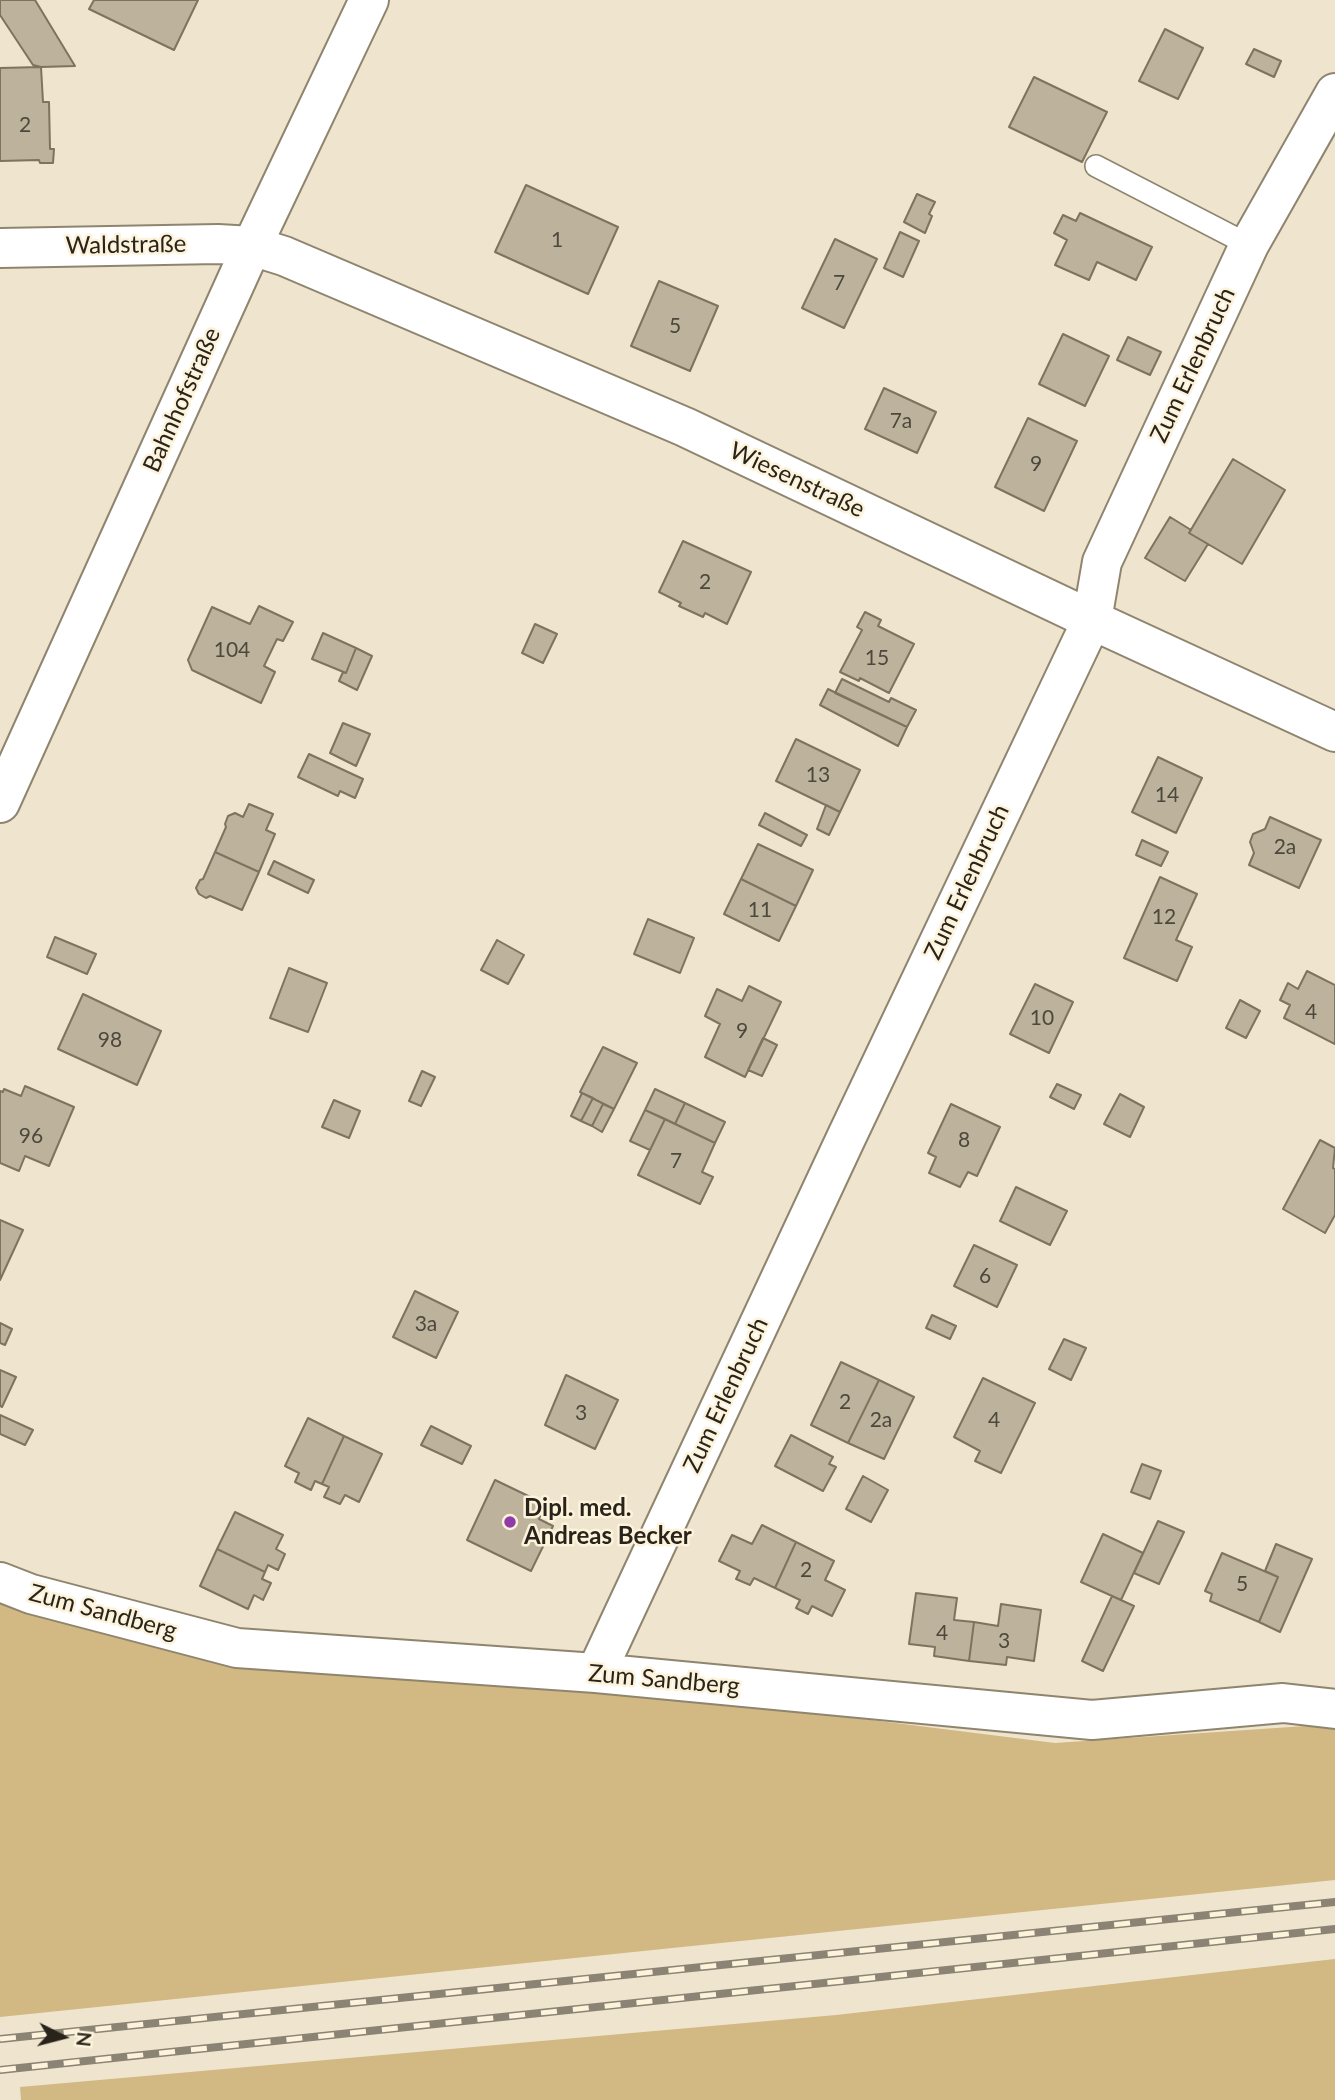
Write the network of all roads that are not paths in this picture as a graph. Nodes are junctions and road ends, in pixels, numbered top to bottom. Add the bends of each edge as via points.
1 (369, 0) edge
2 (1335, 93) edge
3 (1096, 166) dead end
4 (1249, 245) junction
5 (251, 246) junction
6 (0, 248) edge
7 (1092, 620) junction
8 (1335, 732) edge
9 (0, 803) edge
10 (0, 1582) edge
11 (596, 1674) junction
12 (1335, 1709) edge

1 - 5 street, Bahnhofstraße
2 - 4 street, Zum Erlenbruch
3 - 4 lane
4 - 7 street, Zum Erlenbruch via 1102,562
5 - 6 street, Waldstraße
5 - 7 street, Wiesenstraße via 685,427
5 - 9 street, Bahnhofstraße
7 - 8 street, Wiesenstraße
7 - 11 street, Zum Erlenbruch
10 - 11 street, Zum Sandberg via 237,1648
11 - 12 street, Zum Sandberg via 1092,1720 1283,1703

